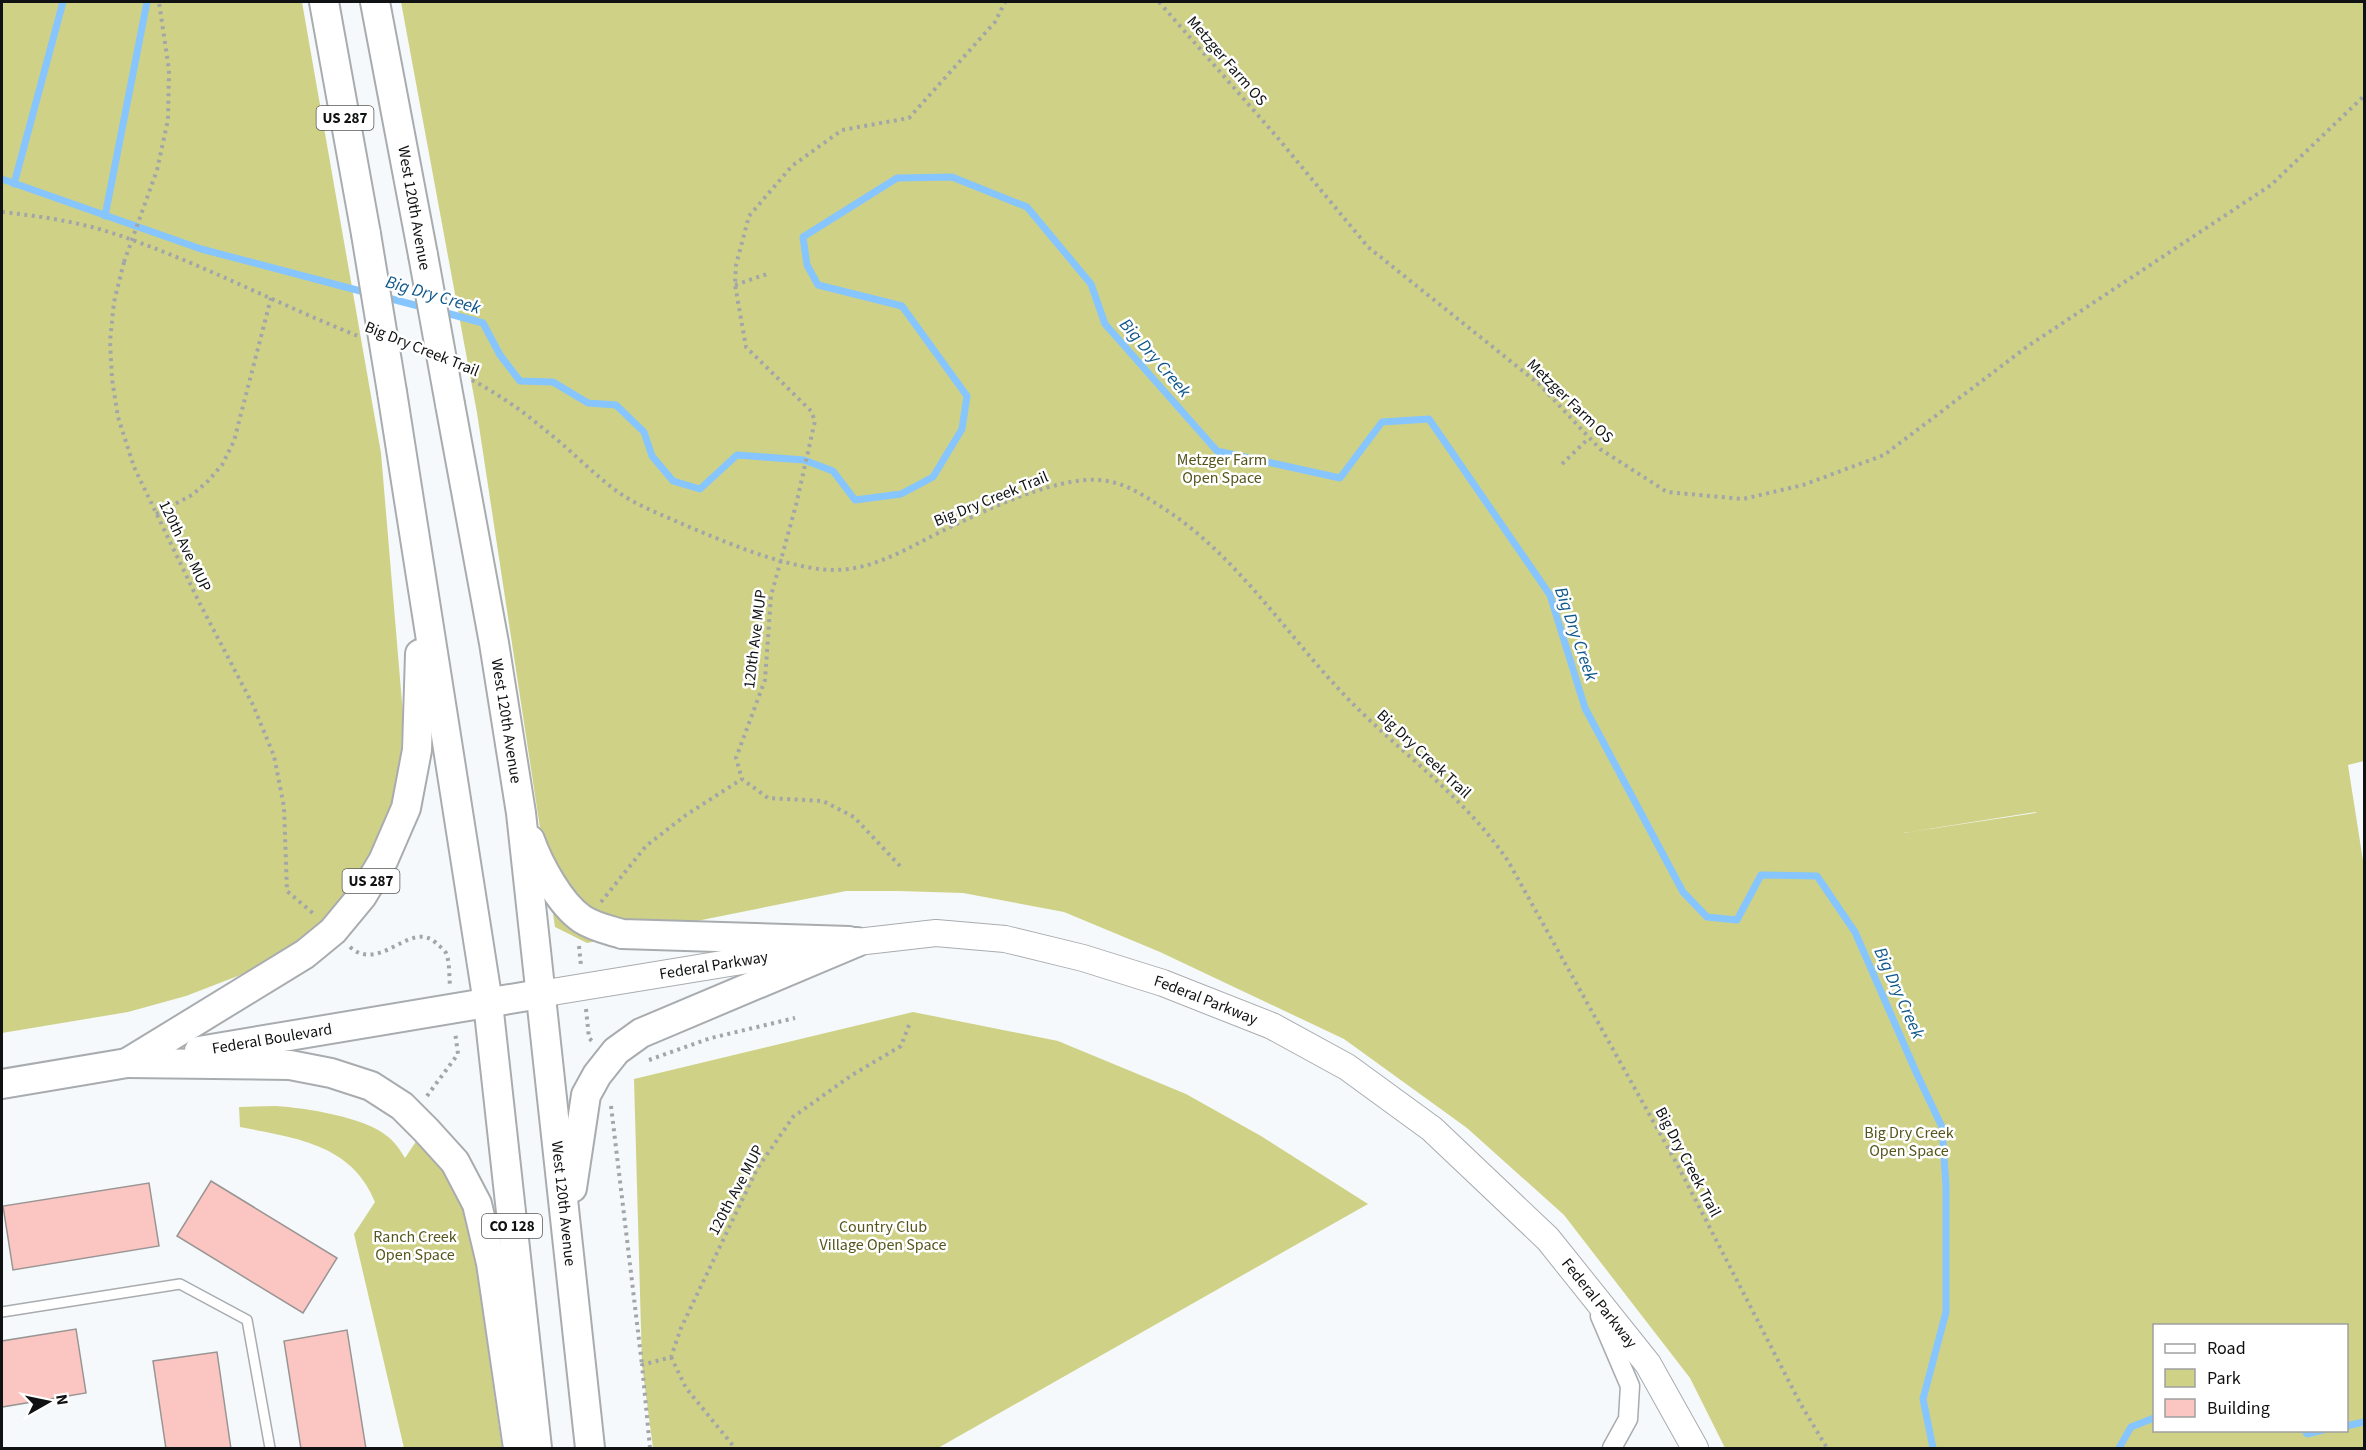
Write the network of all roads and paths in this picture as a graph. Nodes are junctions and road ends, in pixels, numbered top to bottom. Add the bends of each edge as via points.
1 (159, 2) edge
2 (324, 2) edge
3 (375, 2) edge
4 (1005, 2) edge
5 (1159, 2) edge
6 (2364, 96) edge
7 (2, 212) edge
8 (767, 274) dead end
9 (735, 285) junction
10 (272, 298) junction
11 (366, 339) dead end
12 (463, 377) dead end
13 (1589, 438) junction
14 (1562, 464) dead end
15 (156, 514) junction
16 (781, 560) junction
17 (423, 583) junction
18 (742, 779) junction
19 (521, 813) junction
20 (900, 866) dead end
21 (599, 904) dead end
22 (333, 931) junction
23 (857, 942) junction
24 (448, 967) dead end
25 (540, 994) junction
26 (488, 1003) junction
27 (795, 1018) dead end
28 (909, 1025) dead end
29 (645, 1061) dead end
30 (127, 1063) junction
31 (2, 1084) edge
32 (611, 1104) dead end
33 (566, 1228) junction
34 (1582, 1280) junction
35 (2, 1312) edge
36 (670, 1357) junction
37 (642, 1365) junction
38 (270, 1449) edge
39 (518, 1449) edge
40 (537, 1449) edge
41 (590, 1449) edge
42 (650, 1449) edge
43 (735, 1449) edge
44 (1612, 1449) edge
45 (1695, 1449) edge
46 (1827, 1449) edge

1 - 15 path, 120th Ave MUP, bridge via 169,70 168,120 157,170 124,262 110,341 112,379 125,443
2 - 17 main road, US 287, bridge
3 - 19 main road, West 120th Avenue / US 287, bridge via 494,643
4 - 9 path via 995,22 909,118 843,130 792,166 749,216
5 - 13 path, Metzger Farm OS via 1368,247 1539,384
6 - 13 path, Metzger Farm OS via 2271,185 2028,346 1884,455 1803,485 1743,499 1667,492
7 - 10 path, Big Dry Creek Trail via 108,232
8 - 9 path
9 - 16 path, 120th Ave MUP via 746,347 811,411 815,421
10 - 11 path, Big Dry Creek Trail
10 - 15 path via 234,441 222,465 192,495
12 - 16 path, Big Dry Creek Trail via 501,397 547,430 621,495 742,549
13 - 14 path
15 - 22 path, 120th Ave MUP via 253,705 274,756 284,807 287,891
16 - 18 path, 120th Ave MUP via 771,596 765,680 736,758
16 - 46 path, Big Dry Creek Trail via 835,572 867,566 1021,498 1060,484 1088,480 1132,489 1171,512 1206,540 1353,704 1448,791 1508,861 1677,1164
17 - 22 main road, US 287 via 417,750 406,807 383,861 362,896
17 - 26 main road, US 287
18 - 20 path via 768,798 823,801 854,817
18 - 21 path via 686,814 646,846
19 - 23 main road via 535,855 563,900 580,917 600,927 622,934
19 - 25 main road, West 120th Avenue / US 287
22 - 24 path, 120th Ave MUP via 357,954 377,955 411,938 432,939 445,952
22 - 30 main road, US 287 via 305,954
23 - 25 main road, Federal Parkway
23 - 33 main road via 641,1033 616,1051 586,1095
23 - 34 main road, Federal Parkway via 936,933 1005,939 1162,983 1272,1026 1347,1067 1432,1129 1548,1239
25 - 26 main road, Federal Boulevard / US 287
25 - 33 main road, West 120th Avenue / CO 128
26 - 30 main road, Federal Boulevard / US 287
26 - 40 main road, CO 128
27 - 29 path via 711,1038
28 - 36 path, 120th Ave MUP via 901,1046 793,1117 757,1169
30 - 31 main road, Federal Boulevard / US 287
30 - 39 main road via 290,1065 331,1073 371,1086 420,1123 455,1162 477,1204 491,1263
32 - 37 path
33 - 41 main road, West 120th Avenue / CO 128
34 - 44 street via 1630,1386 1628,1419
34 - 45 main road, Federal Parkway via 1648,1364
35 - 38 lane via 180,1284 247,1320
36 - 37 path
36 - 43 path via 686,1388
37 - 42 path

